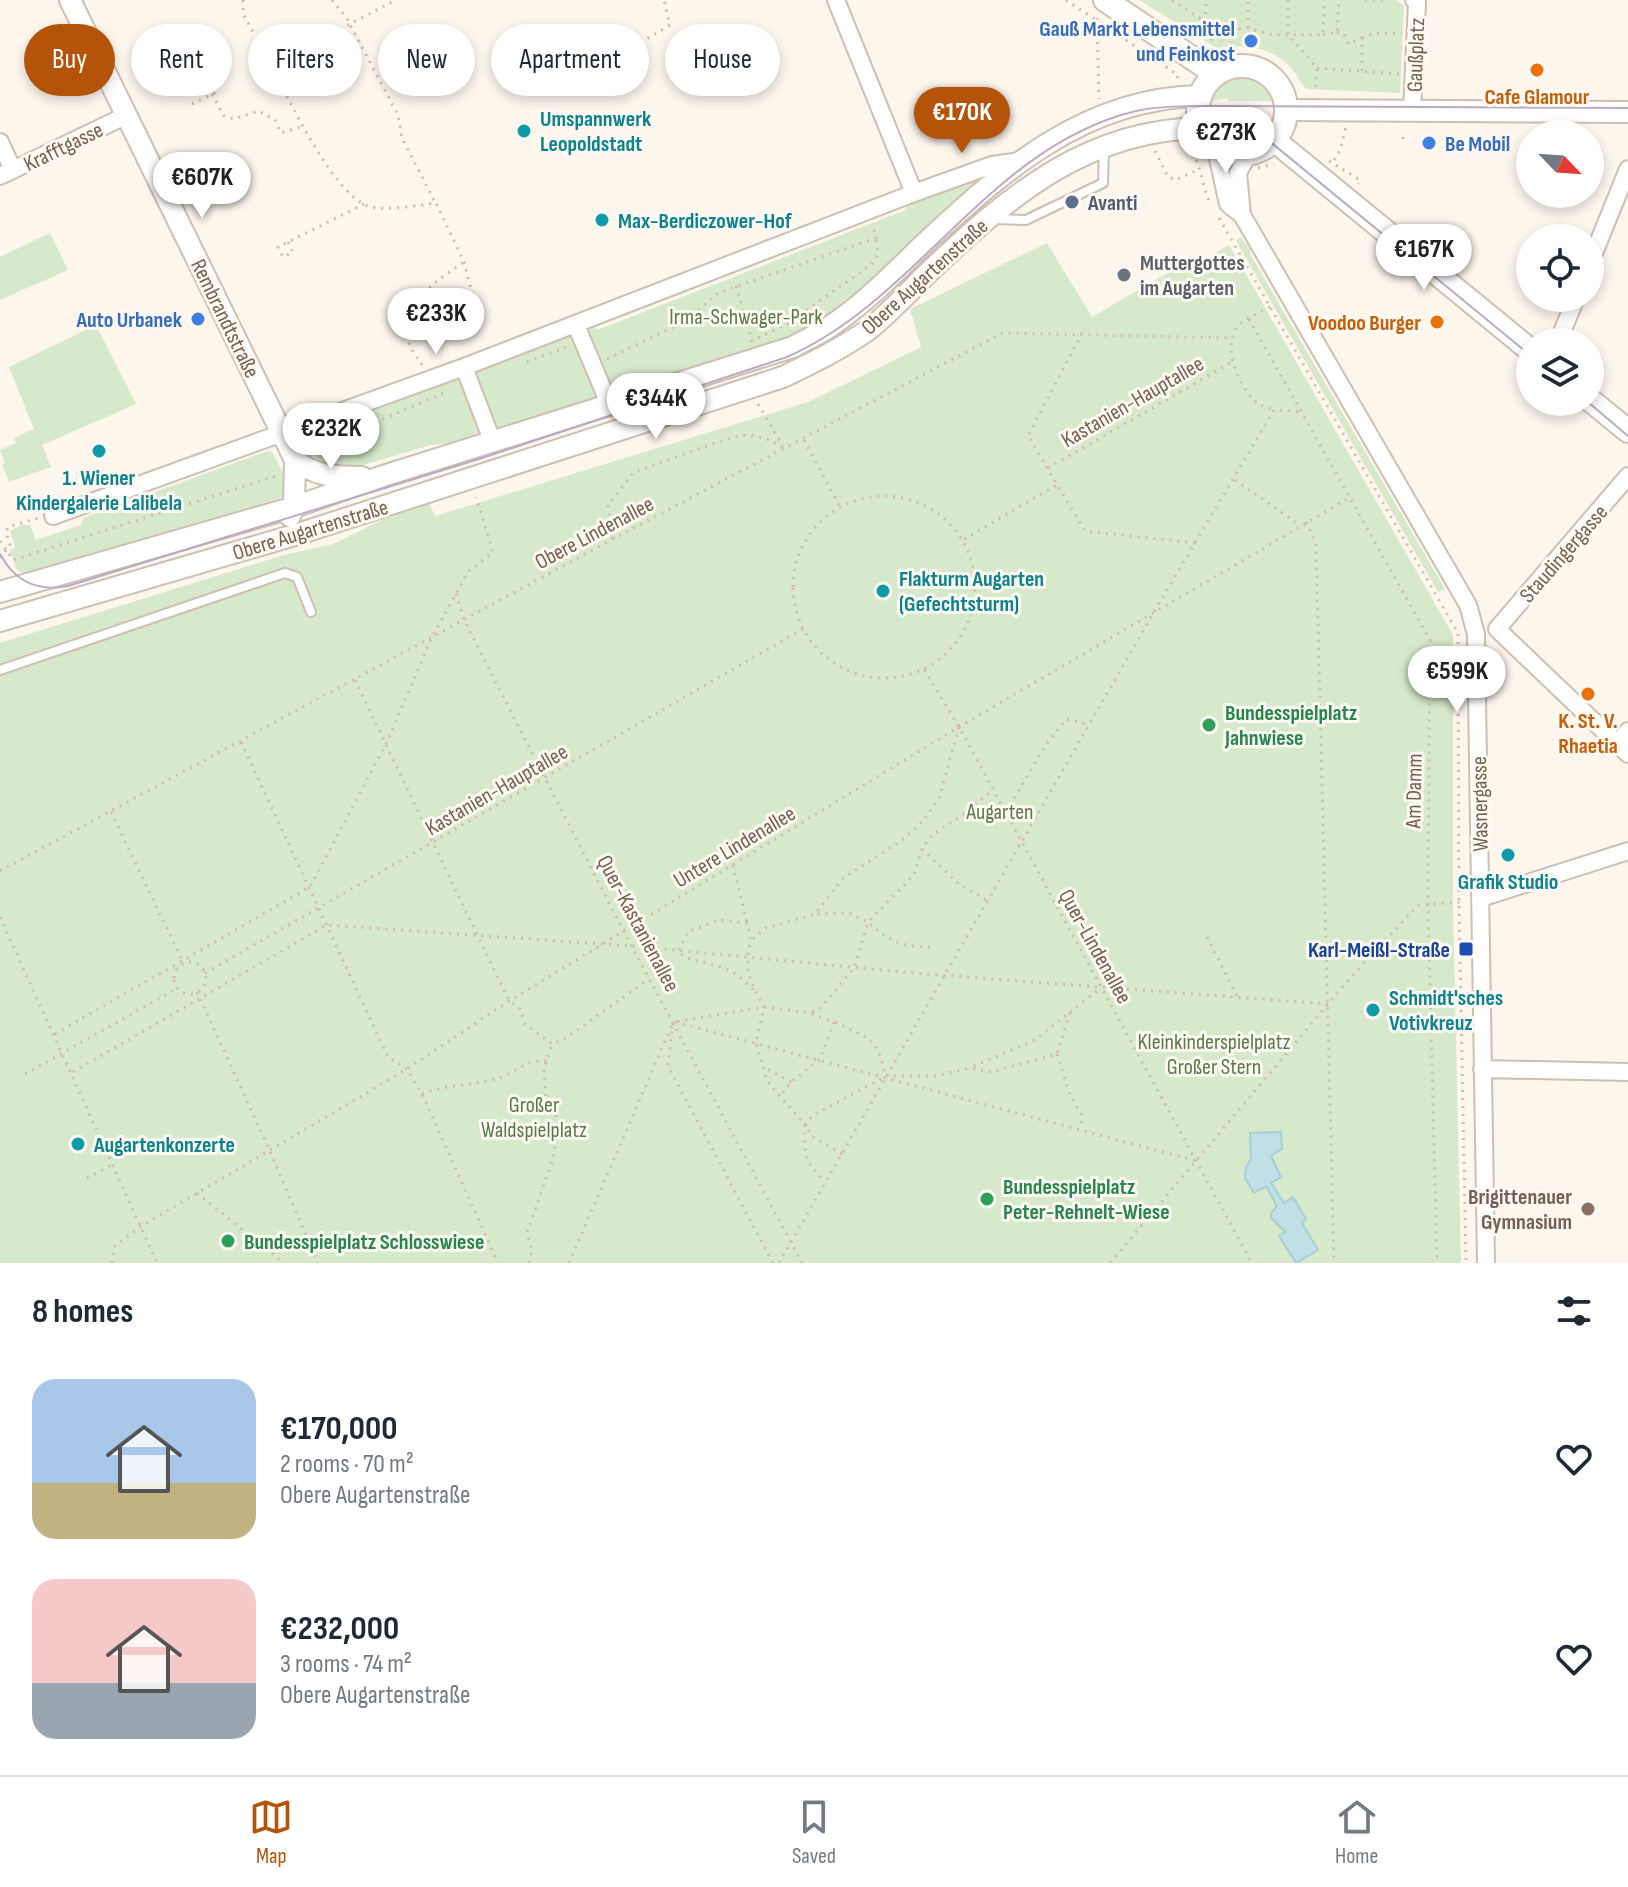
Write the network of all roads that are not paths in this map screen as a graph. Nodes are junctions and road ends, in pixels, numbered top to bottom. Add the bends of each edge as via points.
1 (70, 0) edge
2 (836, 0) edge
3 (1419, 1) edge
4 (1104, 5) edge
5 (1216, 74) junction
6 (1200, 96) junction
7 (1286, 110) junction
8 (1412, 111) junction
9 (1628, 112) edge
10 (127, 115) junction
11 (1208, 137) junction
12 (1274, 140) junction
13 (0, 142) edge
14 (1105, 144) junction
15 (1249, 153) junction
16 (1020, 161) junction
17 (1628, 169) edge
18 (7, 173) edge
19 (914, 193) junction
20 (1242, 215) junction
21 (988, 219) junction
22 (1604, 228) edge
23 (576, 325) junction
24 (1516, 339) edge
25 (464, 367) junction
26 (610, 406) junction
27 (1604, 411) edge
28 (1628, 431) edge
29 (282, 433) junction
30 (493, 443) junction
31 (295, 460) junction
32 (383, 476) junction
33 (1628, 476) edge
34 (294, 507) junction
35 (53, 516) road end
36 (259, 546) junction
37 (1, 590) edge
38 (36, 610) junction
39 (311, 612) dead end
40 (0, 621) edge
41 (0, 670) edge
42 (1625, 743) edge
43 (1628, 851) edge
44 (1481, 898) junction
45 (1482, 1069) junction
46 (1628, 1072) edge
47 (1486, 1263) edge

1 - 10 street, Rembrandtstraße
2 - 19 street
3 - 8 street, Gaußplatz
4 - 5 main road
5 - 6 main road
5 - 7 main road via 1240,66 1265,72 1282,91
6 - 11 main road via 1198,113
6 - 16 street, Obere Augartenstraße via 1133,104 1065,133
7 - 8 street
7 - 12 main road
8 - 9 street
10 - 18 street, Krafftgasse
10 - 29 street, Rembrandtstraße
11 - 14 street, Obere Augartenstraße via 1146,132
11 - 15 main road via 1231,153
11 - 20 street, Wasnergasse via 1228,204
12 - 15 main road
12 - 24 main road
13 - 18 street
14 - 21 street, Obere Augartenstraße via 1045,176
14 - 21 lane via 1103,183 1026,220
15 - 20 street, Wasnergasse via 1238,173
16 - 19 street, Obere Augartenstraße via 992,165
16 - 26 street, Obere Augartenstraße via 834,325 793,347
17 - 22 street
19 - 23 street, Obere Augartenstraße
20 - 44 street, Wasnergasse via 1468,605 1476,634
21 - 36 street, Obere Augartenstraße via 869,328 783,377
23 - 25 street, Obere Augartenstraße
23 - 26 street
25 - 29 street, Obere Augartenstraße
25 - 30 street
26 - 30 street, Obere Augartenstraße
27 - 28 main road
29 - 31 street, Rembrandtstraße
29 - 35 street, Obere Augartenstraße
30 - 32 street, Obere Augartenstraße
31 - 32 street via 332,478
31 - 34 street, Rembrandtstraße
32 - 34 street, Obere Augartenstraße
33 - 42 street, Staudingergasse via 1497,629
34 - 36 street via 286,526
34 - 37 street, Obere Augartenstraße
36 - 38 street, Obere Augartenstraße
37 - 38 street
38 - 40 street, Obere Augartenstraße
39 - 41 lane via 297,577 285,573
43 - 44 street
44 - 45 street, Wasnergasse
45 - 46 street
45 - 47 street, Wasnergasse

